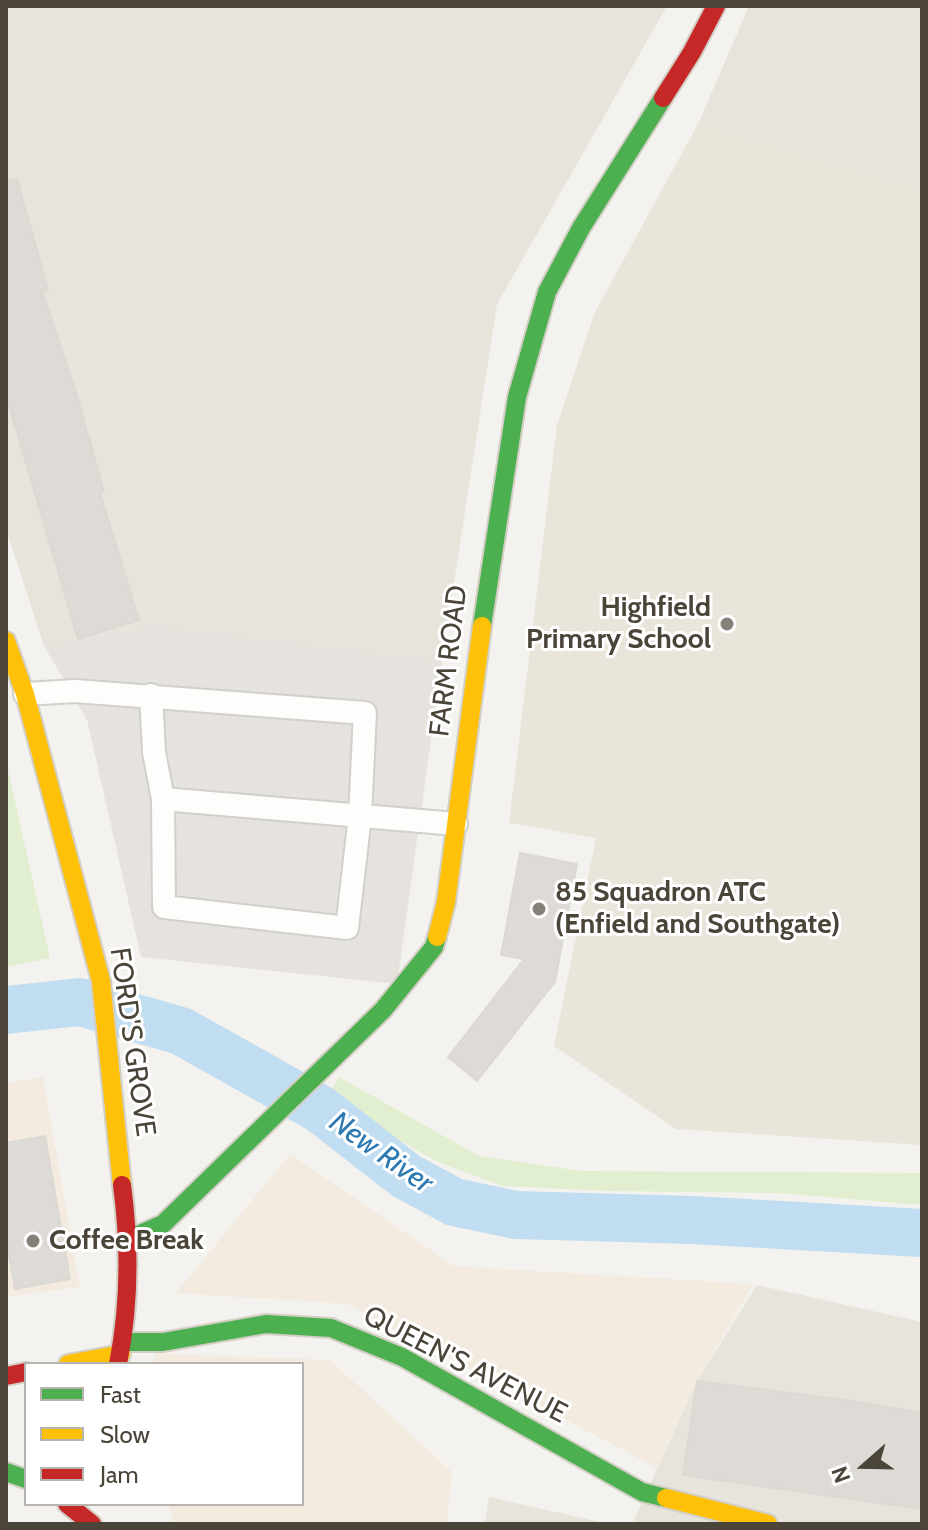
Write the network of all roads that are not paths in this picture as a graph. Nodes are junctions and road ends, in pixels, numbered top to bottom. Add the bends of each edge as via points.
1 (716, 6) edge
2 (6, 641) edge
3 (25, 694) junction
4 (151, 695) junction
5 (163, 799) junction
6 (360, 816) junction
7 (456, 824) junction
8 (129, 1239) junction
9 (121, 1353) edge
10 (78, 1362) edge
11 (72, 1510) edge
12 (92, 1524) edge
13 (768, 1524) edge

1 - 7 street, FARM ROAD via 547,292 517,397
2 - 3 street, FORD'S GROVE
3 - 4 lane
3 - 8 street, FORD'S GROVE via 101,981
4 - 5 lane
4 - 6 lane via 365,713
5 - 6 lane
5 - 6 lane via 164,907 347,928
6 - 7 lane
7 - 8 street, FARM ROAD via 434,947 383,1010 163,1224
8 - 9 street, FORD'S GROVE
9 - 10 street, QUEEN'S AVENUE
9 - 13 street, QUEEN'S AVENUE via 266,1324 331,1328 402,1357 642,1492
11 - 12 street

